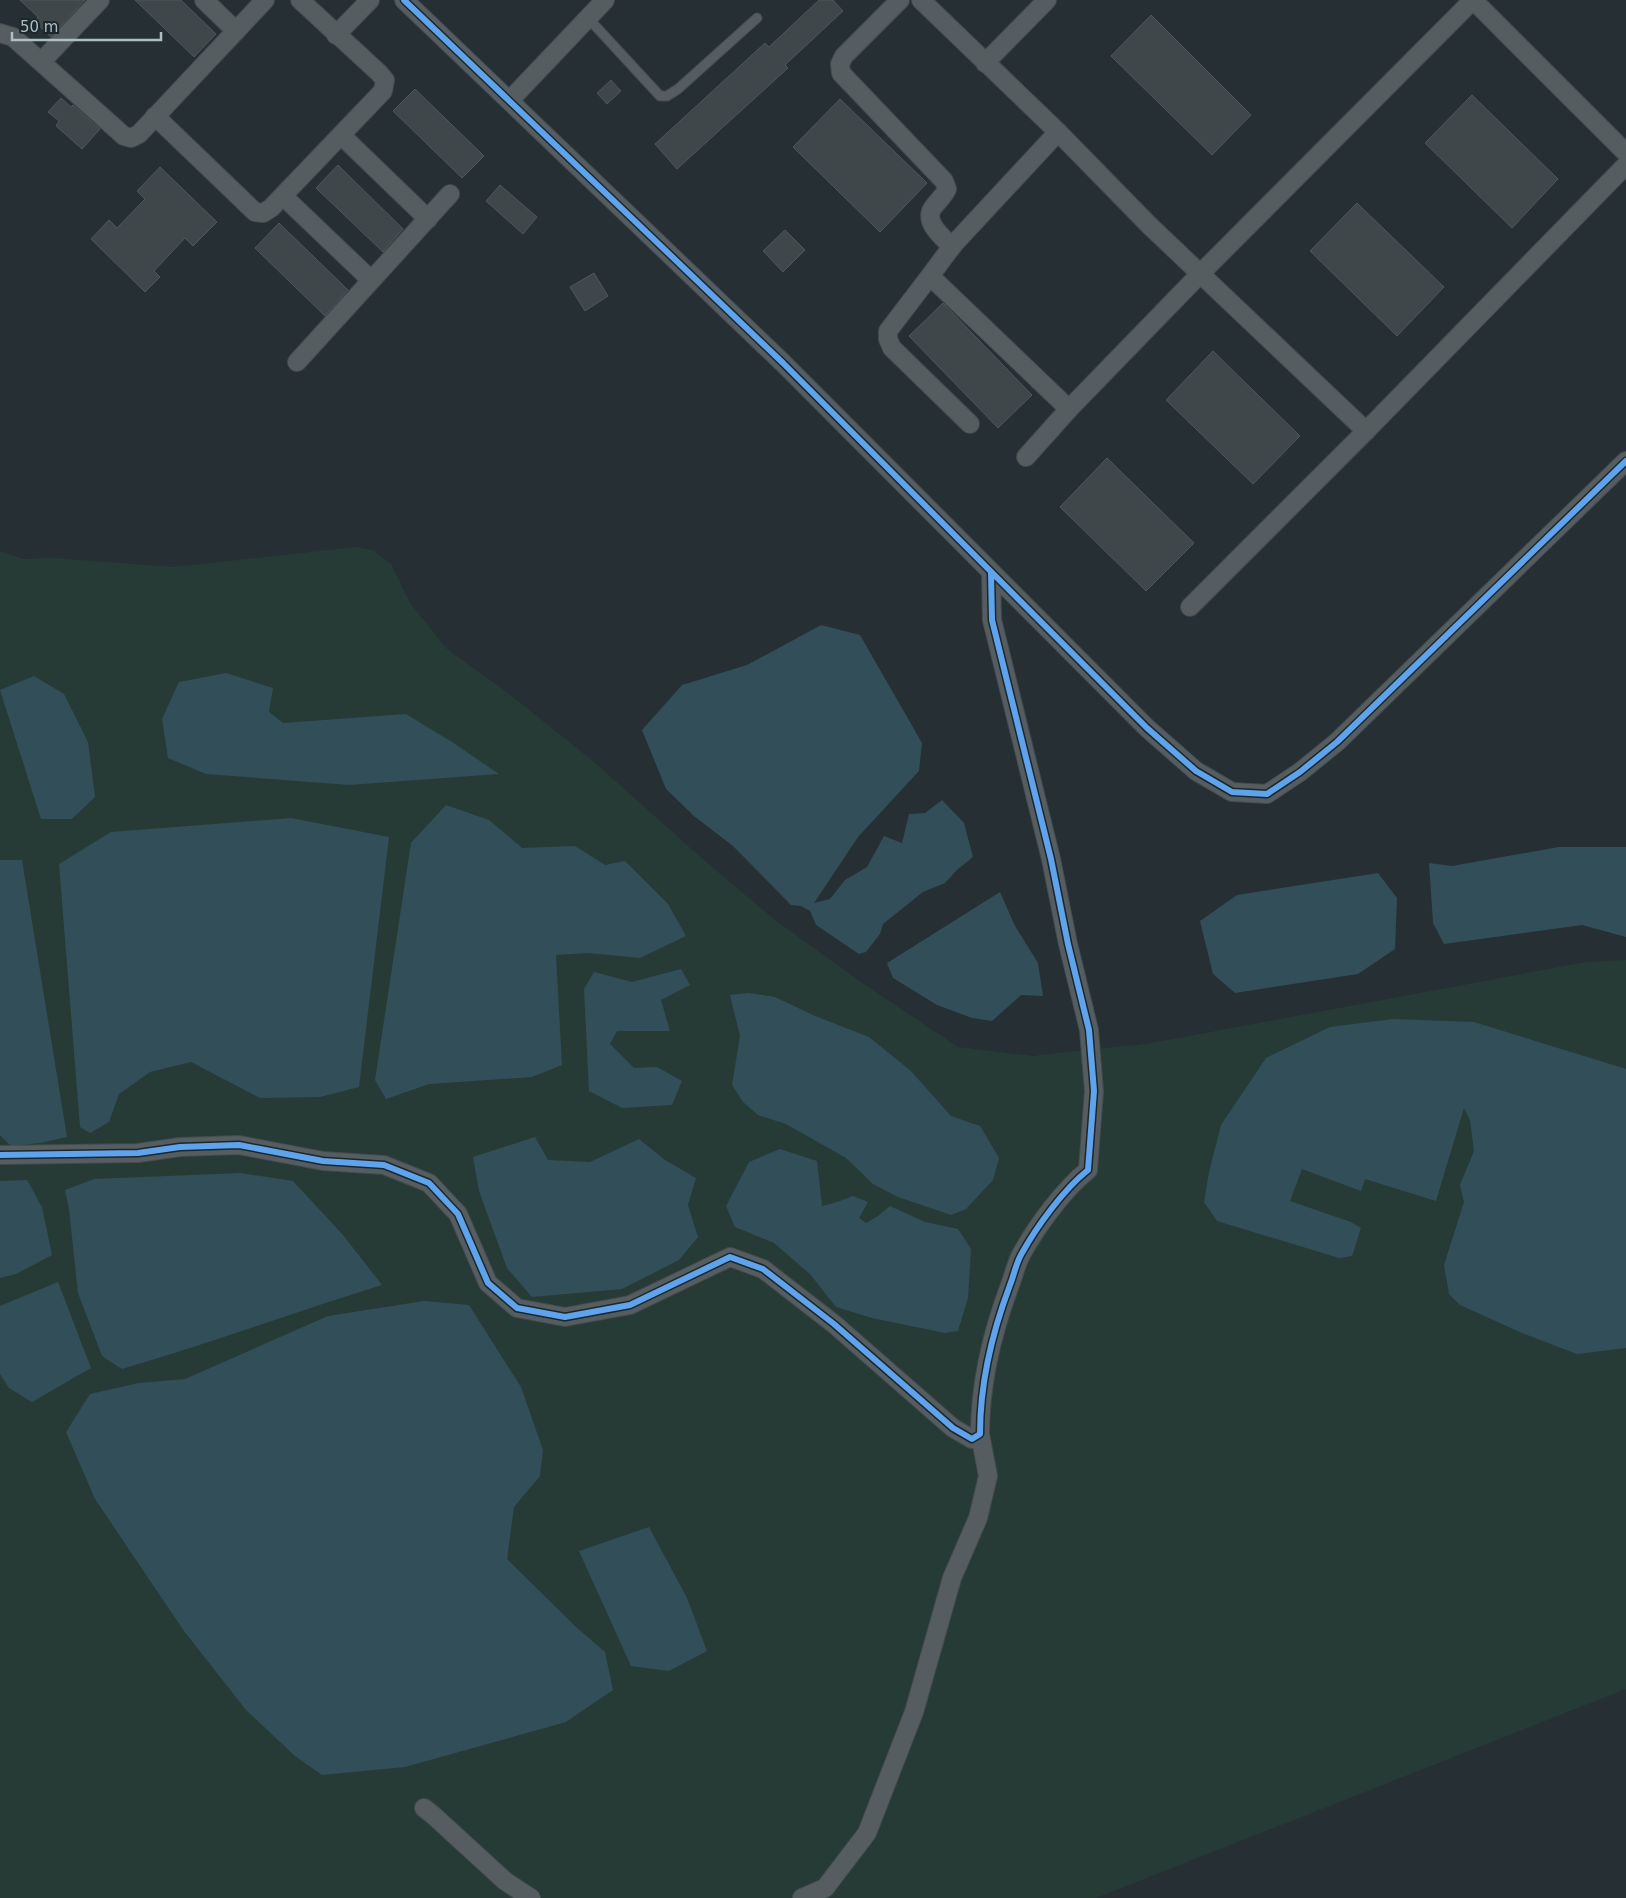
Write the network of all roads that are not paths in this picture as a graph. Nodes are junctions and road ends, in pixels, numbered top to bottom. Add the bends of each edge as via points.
1 (100, 0) edge
2 (204, 0) edge
3 (265, 0) edge
4 (300, 0) edge
5 (370, 0) edge
6 (404, 0) edge
7 (605, 0) edge
8 (900, 0) edge
9 (921, 0) edge
10 (1047, 0) edge
11 (1473, 0) edge
12 (588, 18) junction
13 (757, 18) dead end
14 (236, 31) junction
15 (0, 33) edge
16 (336, 35) junction
17 (42, 62) junction
18 (984, 63) junction
19 (510, 100) junction
20 (155, 116) junction
21 (1058, 132) junction
22 (341, 135) junction
23 (1626, 153) edge
24 (1626, 165) edge
25 (450, 194) dead end
26 (283, 196) junction
27 (428, 218) junction
28 (952, 247) junction
29 (1200, 274) junction
30 (930, 276) junction
31 (371, 280) junction
32 (297, 362) dead end
33 (1069, 409) junction
34 (970, 424) dead end
35 (1366, 431) junction
36 (1026, 457) dead end
37 (1626, 461) edge
38 (991, 572) junction
39 (1190, 607) dead end
40 (0, 1155) edge
41 (980, 1434) junction
42 (424, 1808) dead end
43 (531, 1898) edge
44 (802, 1898) edge

1 - 17 street
2 - 14 street
3 - 14 street
4 - 16 street
5 - 16 street
6 - 19 street
7 - 12 street
8 - 28 street via 844,56 841,72 944,182 947,189 931,211 930,220
9 - 18 street
10 - 18 street
11 - 23 street
11 - 29 street
12 - 13 lane via 660,96 667,96 678,88
12 - 19 street
14 - 20 street
15 - 17 street via 13,36
16 - 22 street via 385,80 383,91
17 - 20 street via 124,136 131,138 139,134
18 - 21 street
19 - 38 street via 783,364
20 - 26 street via 255,212 263,213
21 - 28 street
21 - 29 street
22 - 26 street
22 - 27 street
24 - 35 street
25 - 27 street
26 - 31 street
27 - 31 street
28 - 30 street
29 - 33 street
29 - 35 street
30 - 33 street
30 - 34 street via 888,331 888,339 892,348
31 - 32 street
33 - 36 street
35 - 39 street
37 - 38 street via 1337,742 1267,794 1232,792 1196,771 1147,728
38 - 41 street via 992,620 1090,1030 1094,1091 1088,1170 1075,1180 1021,1254 1002,1306 990,1349 980,1407
40 - 41 street via 138,1153 180,1147 239,1145 323,1162 384,1164 428,1184 458,1214 488,1283 517,1308 565,1317 630,1305 730,1257 763,1270 840,1330 952,1428 972,1439
41 - 44 street via 988,1476 978,1518 952,1578 914,1712 867,1833 825,1888
42 - 43 street via 506,1881

